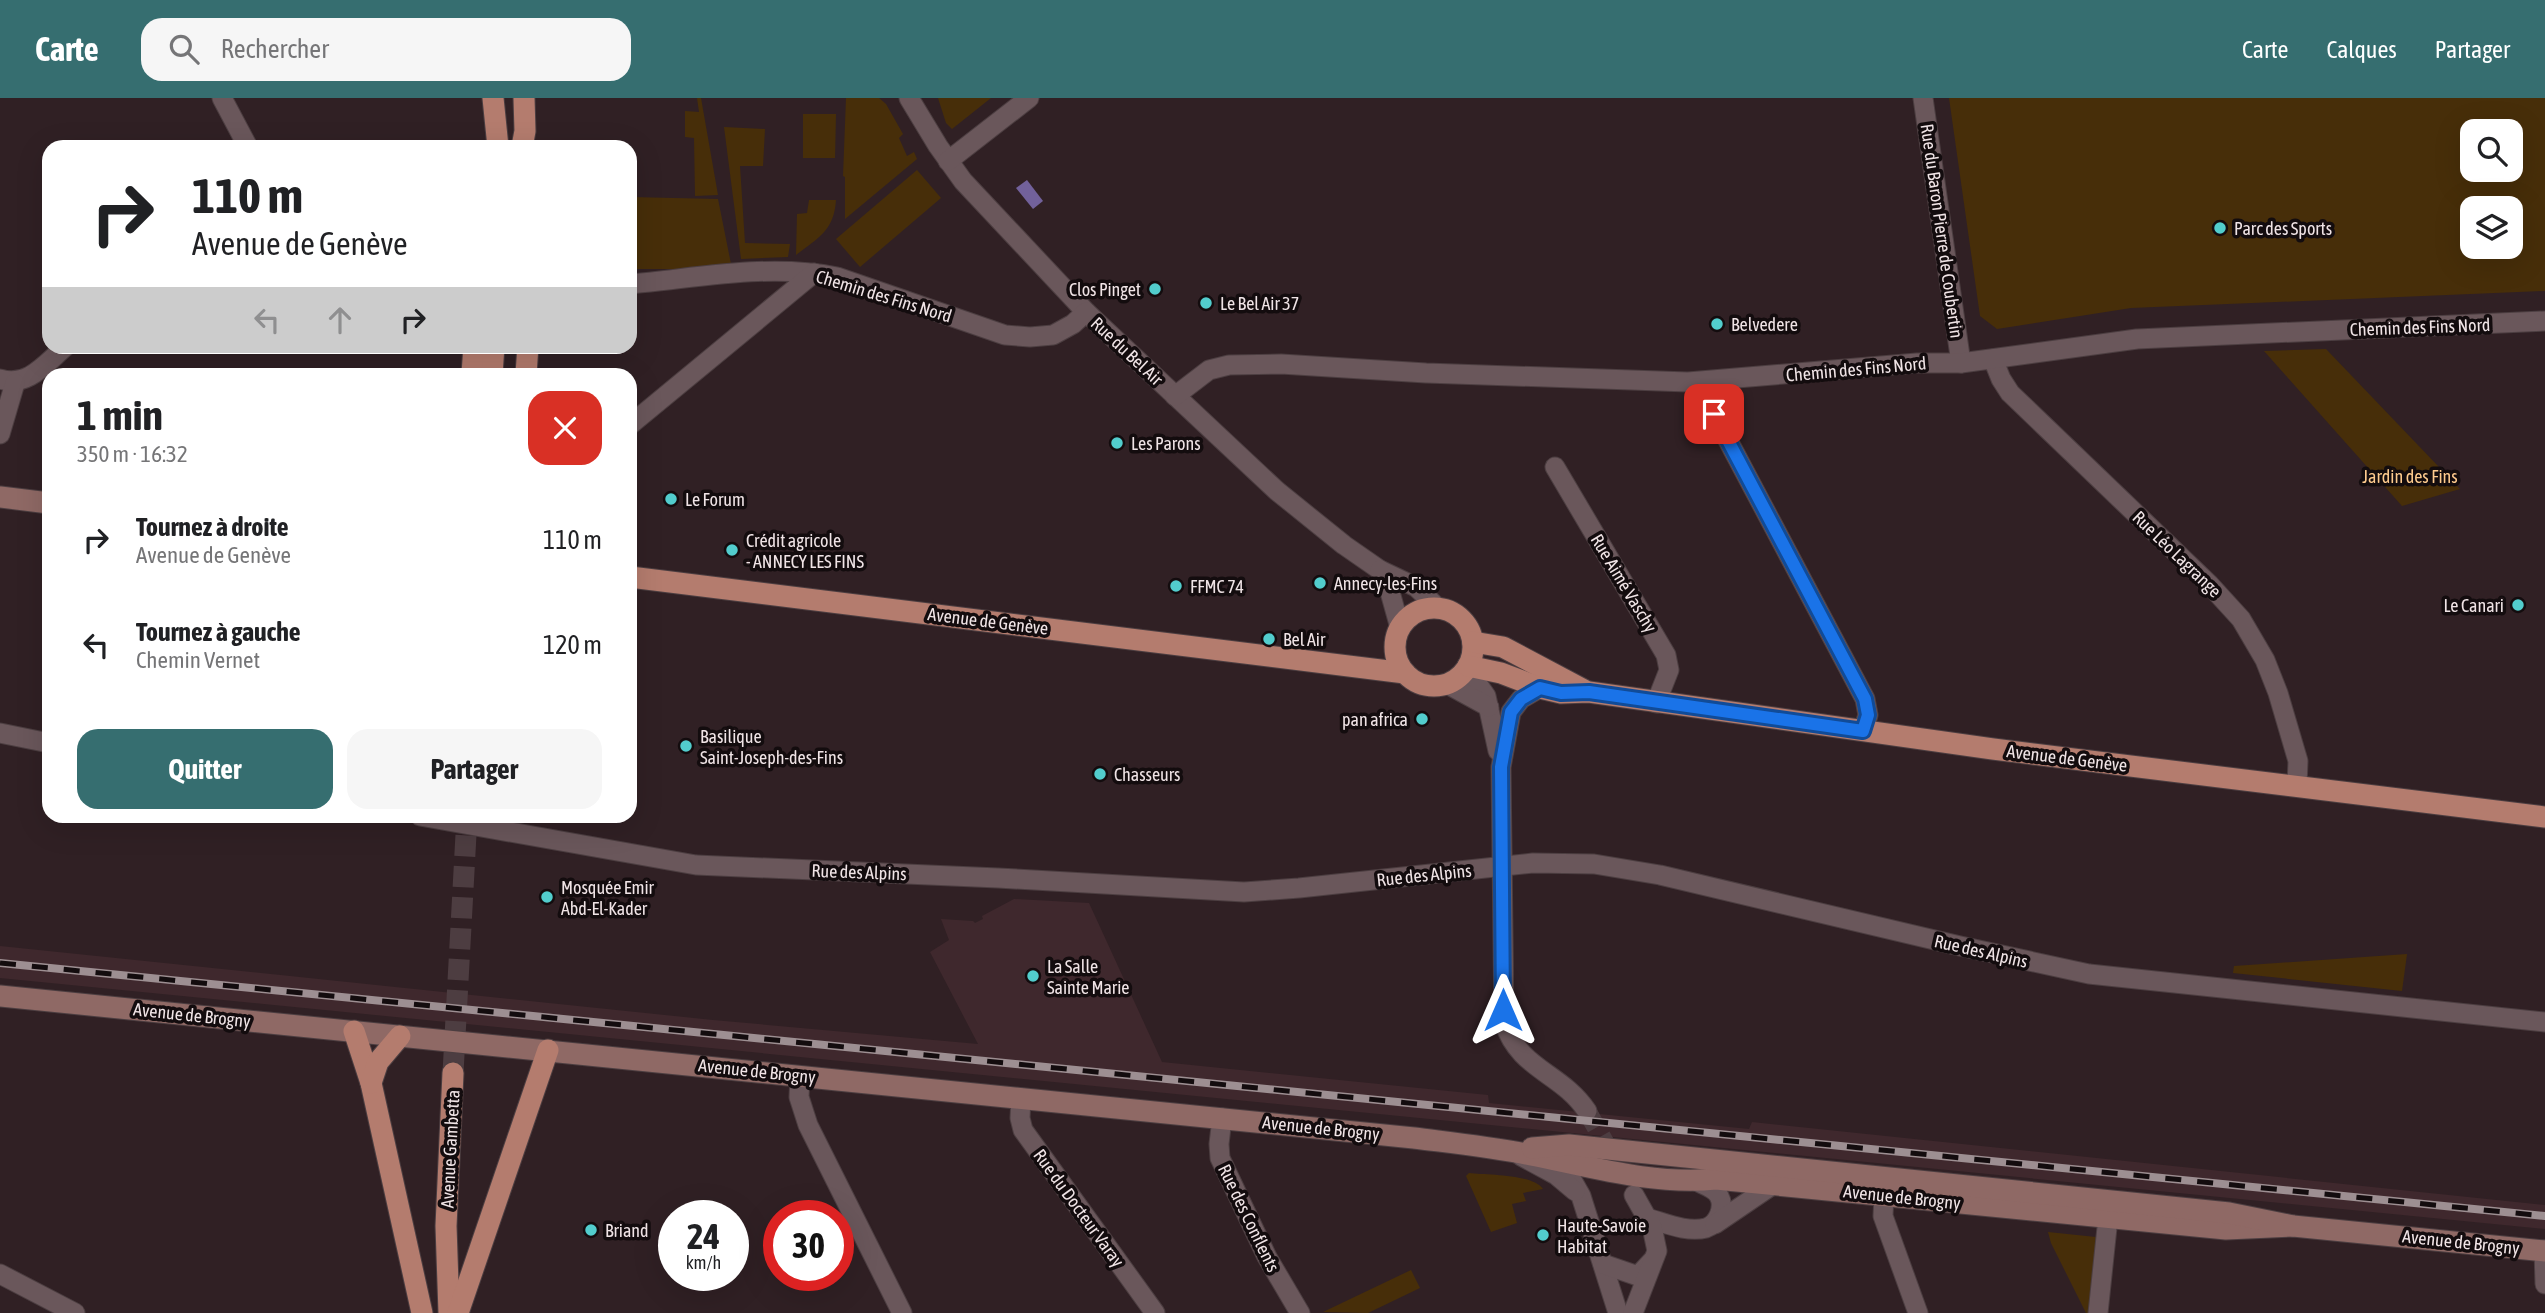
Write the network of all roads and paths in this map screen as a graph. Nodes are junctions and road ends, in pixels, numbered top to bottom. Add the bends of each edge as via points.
1 (222, 98) edge
2 (491, 98) edge
3 (524, 98) edge
4 (909, 98) edge
5 (1029, 98) edge
6 (1923, 98) edge
7 (244, 140) edge
8 (486, 140) edge
9 (497, 140) edge
10 (527, 140) edge
11 (948, 161) junction
12 (814, 273) junction
13 (637, 283) edge
14 (1086, 312) junction
15 (2545, 321) edge
16 (57, 354) edge
17 (1993, 359) junction
18 (1961, 363) junction
19 (8, 381) edge
20 (1711, 382) junction
21 (1175, 396) junction
22 (637, 419) edge
23 (0, 434) edge
24 (1555, 467) dead end
25 (0, 497) edge
26 (42, 502) edge
27 (1380, 570) junction
28 (637, 578) edge
29 (1438, 608) junction
30 (1398, 636) junction
31 (1473, 642) junction
32 (1346, 665) junction
33 (1467, 668) junction
34 (1405, 673) junction
35 (1447, 684) junction
36 (1540, 688) junction
37 (1589, 692) junction
38 (1656, 703) junction
39 (1489, 707) junction
40 (1863, 731) junction
41 (0, 733) edge
42 (42, 742) edge
43 (1501, 767) junction
44 (2297, 786) junction
45 (2545, 817) edge
46 (503, 823) edge
47 (1503, 865) junction
48 (0, 996) edge
49 (2545, 1022) edge
50 (354, 1031) junction
51 (400, 1035) junction
52 (548, 1050) junction
53 (453, 1073) tunnel mouth
54 (800, 1076) junction
55 (371, 1083) junction
56 (1021, 1098) junction
57 (1587, 1111) tunnel mouth
58 (1222, 1118) junction
59 (1513, 1151) junction
60 (1557, 1153) junction
61 (1645, 1153) junction
62 (1586, 1166) junction
63 (1832, 1173) junction
64 (1614, 1174) junction
65 (1696, 1181) junction
66 (1774, 1184) junction
67 (1634, 1195) dead end
68 (1884, 1195) junction
69 (1581, 1196) junction
70 (1647, 1218) junction
71 (2108, 1218) junction
72 (1715, 1223) junction
73 (446, 1226) junction
74 (2293, 1226) junction
75 (2544, 1250) edge
76 (1656, 1257) junction
77 (1603, 1264) junction
78 (0, 1274) edge
79 (1638, 1276) junction
80 (2545, 1284) edge
81 (425, 1309) edge
82 (1622, 1310) edge
83 (75, 1313) edge
84 (449, 1313) edge
85 (458, 1313) edge
86 (902, 1313) edge
87 (1155, 1313) edge
88 (1300, 1313) edge
89 (1918, 1313) edge
90 (2098, 1313) edge

1 - 7 street
2 - 8 main road
2 - 9 main road
3 - 10 main road
4 - 11 street, Rue du Bel Air
5 - 11 street
6 - 18 street, Rue du Baron Pierre de Coubertin
11 - 14 street, Rue du Bel Air
12 - 13 street, Chemin des Fins Nord via 753,272
12 - 14 street, Chemin des Fins Nord via 1005,335 1053,335
12 - 22 street
14 - 21 street, Rue du Bel Air
15 - 17 street, Chemin des Fins Nord via 2137,339
16 - 19 street via 34,374
17 - 18 street, Chemin des Fins Nord
17 - 44 street, Rue Léo Lagrange via 2010,393 2241,619 2278,692 2298,761
18 - 20 street, Chemin des Fins Nord
19 - 23 street
20 - 21 street, Chemin des Fins Nord via 1228,365 1209,370
20 - 40 street via 1714,414 1865,699 1868,715
21 - 27 street, Rue du Bel Air via 1277,491
24 - 38 street, Rue Aimé Vaschy via 1666,656 1668,670
25 - 26 main road
27 - 29 street, Rue du Bel Air via 1416,587
27 - 30 street via 1390,592
28 - 32 main road, Avenue de Genève
29 - 30 main road via 1416,612
29 - 31 main road via 1460,617
30 - 32 main road, Avenue de Genève via 1367,658
30 - 34 main road via 1396,654
31 - 33 main road
31 - 37 main road, Avenue de Genève via 1503,647
32 - 34 main road, Avenue de Genève
33 - 35 main road
33 - 36 main road, Avenue de Genève via 1501,673
33 - 39 street
34 - 35 main road via 1425,685
35 - 39 street
36 - 37 main road, Avenue de Genève
36 - 43 street via 1521,699 1511,712
37 - 38 main road, Avenue de Genève
38 - 40 main road, Avenue de Genève
39 - 43 street
40 - 44 main road, Avenue de Genève
41 - 42 street
43 - 47 street
44 - 45 main road, Avenue de Genève
46 - 47 street, Rue des Alpins via 696,865 1244,892
47 - 49 street, Rue des Alpins via 1578,863 1643,871 2088,974
47 - 57 street via 1503,1010 1509,1037 1521,1055 1566,1087
48 - 50 main road, Avenue de Brogny
50 - 51 main road, Avenue de Brogny
50 - 55 main road
51 - 52 main road, Avenue de Brogny
51 - 55 main road via 378,1062
52 - 54 main road, Avenue de Brogny
52 - 85 main road
53 - 73 main road, Avenue Gambetta
54 - 56 main road, Avenue de Brogny
54 - 86 street via 799,1097 808,1125
55 - 81 main road
56 - 58 main road, Avenue de Brogny
56 - 87 street, Rue du Docteur Varay via 1023,1130
58 - 59 main road, Avenue de Brogny
58 - 88 street, Rue des Conflents via 1220,1158 1267,1257
59 - 60 main road, Avenue de Brogny
59 - 69 street via 1556,1175
60 - 61 main road, Avenue de Brogny via 1569,1145
60 - 62 main road, Avenue de Brogny
60 - 69 street
61 - 62 street via 1597,1157
61 - 63 main road, Avenue de Brogny
62 - 64 main road, Avenue de Brogny
62 - 69 street
63 - 66 main road via 1786,1178
63 - 74 main road, Avenue de Brogny via 2229,1213
64 - 65 main road, Avenue de Brogny
64 - 69 street via 1602,1176
65 - 66 main road, Avenue de Brogny
65 - 72 street via 1719,1196 1721,1207
66 - 68 main road, Avenue de Brogny
66 - 72 street
67 - 70 street
68 - 71 main road, Avenue de Brogny
68 - 89 street via 1883,1216
69 - 77 street
70 - 72 street via 1684,1228 1707,1228
70 - 76 street via 1655,1234
71 - 74 main road, Avenue de Brogny via 2226,1229
71 - 90 street
73 - 81 main road, Avenue Gambetta
73 - 84 main road, Avenue Gambetta
74 - 75 main road, Avenue de Brogny
75 - 80 street
76 - 79 street
76 - 82 street
77 - 79 street
77 - 82 street
78 - 83 street
79 - 82 street

